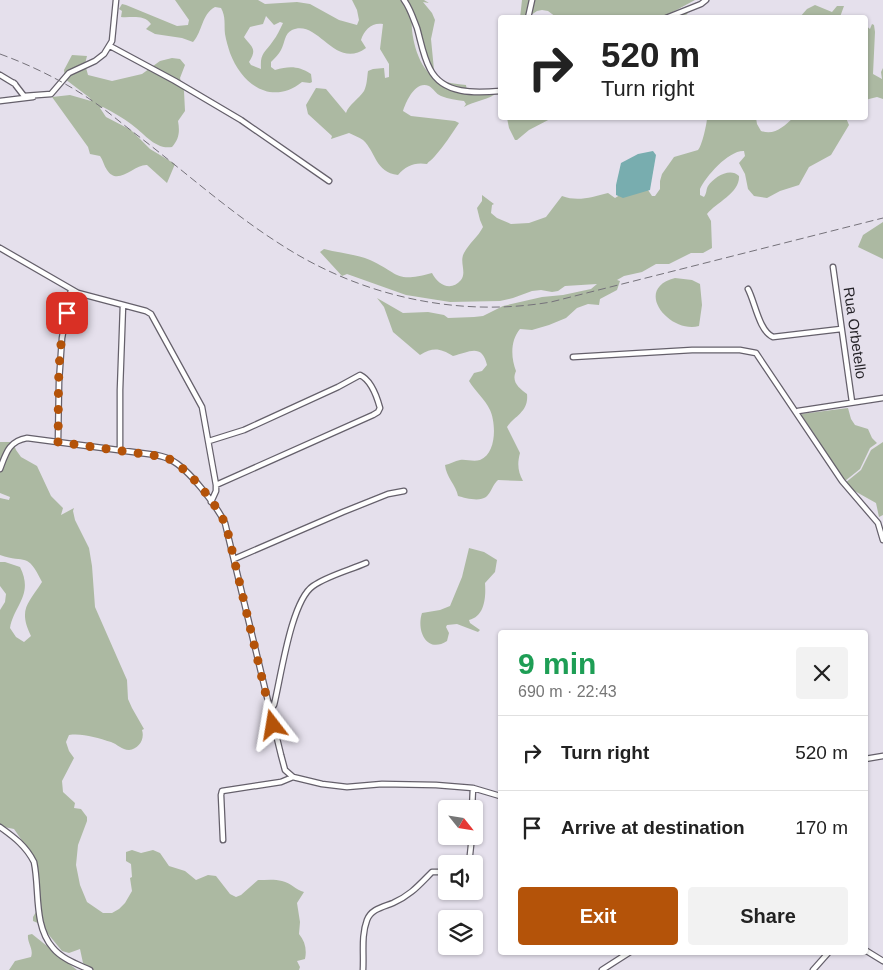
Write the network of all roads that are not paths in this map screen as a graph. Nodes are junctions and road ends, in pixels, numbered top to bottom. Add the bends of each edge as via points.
1 (116, 0) edge
2 (404, 0) edge
3 (532, 0) edge
4 (706, 0) edge
5 (529, 15) edge
6 (673, 15) edge
7 (110, 46) junction
8 (0, 76) edge
9 (14, 83) junction
10 (18, 88) junction
11 (498, 91) edge
12 (25, 93) junction
13 (37, 95) junction
14 (16, 99) junction
15 (0, 101) edge
16 (329, 181) dead end
17 (0, 248) edge
18 (833, 267) dead end
19 (748, 289) dead end
20 (71, 290) junction
21 (123, 305) junction
22 (841, 328) junction
23 (573, 357) dead end
24 (883, 398) edge
25 (852, 402) junction
26 (798, 411) dead end
27 (208, 441) junction
28 (58, 442) junction
29 (120, 450) junction
30 (0, 469) edge
31 (216, 485) junction
32 (404, 491) dead end
33 (211, 502) junction
34 (883, 540) edge
35 (234, 558) junction
36 (366, 563) dead end
37 (269, 710) junction
38 (883, 756) edge
39 (868, 758) edge
40 (293, 777) junction
41 (473, 788) junction
42 (498, 795) edge
43 (472, 800) edge
44 (0, 827) edge
45 (223, 840) dead end
46 (438, 872) edge
47 (868, 952) edge
48 (625, 955) edge
49 (826, 955) edge
50 (883, 961) edge
51 (84, 968) edge
52 (90, 970) edge
53 (363, 970) edge
54 (602, 970) edge
55 (813, 970) edge

1 - 7 street
2 - 11 street via 434,76 449,86 470,93
3 - 5 street
4 - 6 street
7 - 13 street via 95,61 69,73 54,93
7 - 16 street via 241,120
8 - 9 street
9 - 10 street
9 - 12 street
10 - 12 street
10 - 14 street
12 - 13 street
12 - 14 street
13 - 14 street
14 - 15 street
17 - 20 street
18 - 22 street, Rua Orbetello
19 - 22 street via 763,327 773,337
20 - 21 street
20 - 28 street via 62,338
21 - 27 street via 151,314 202,407
21 - 29 street
22 - 25 street, Rua Orbetello
23 - 34 street via 692,350 756,352 842,481 878,523
24 - 25 street
25 - 26 street
27 - 31 street
27 - 31 street via 244,430 360,375 370,384 380,408 373,415
28 - 29 street
28 - 30 street via 27,438 17,441 9,446
29 - 33 street via 171,460 186,471
31 - 33 street
32 - 35 street via 388,494
33 - 35 street via 225,523
35 - 37 street
36 - 37 street via 315,584 302,598 274,705
37 - 40 street via 286,770
38 - 39 street
40 - 41 street via 347,787 403,784
40 - 45 street via 222,791
41 - 42 street
41 - 43 street
44 - 51 street via 22,844 34,862 40,914 49,942 63,956
46 - 53 street via 432,872 416,890 370,915 364,937
47 - 50 street
48 - 54 street
49 - 55 street
51 - 52 street

